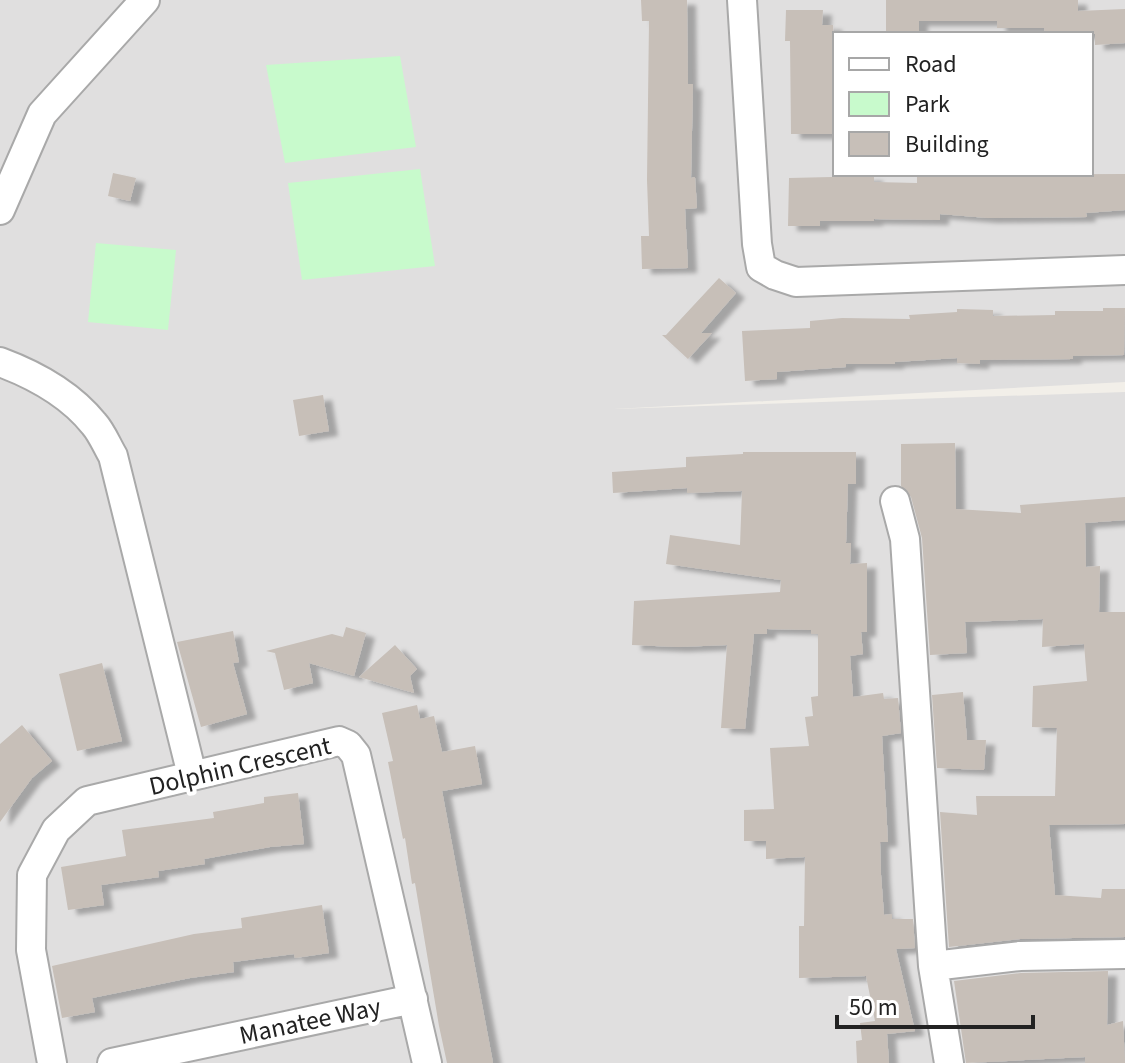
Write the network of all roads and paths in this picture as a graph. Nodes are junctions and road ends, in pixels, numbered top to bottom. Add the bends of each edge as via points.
1 (145, 0) edge
2 (742, 0) edge
3 (0, 210) edge
4 (1125, 270) edge
5 (0, 362) edge
6 (895, 501) dead end
7 (192, 775) junction
8 (1125, 954) edge
9 (933, 966) junction
10 (413, 999) junction
11 (52, 1063) edge
12 (112, 1063) edge
13 (427, 1063) edge
14 (949, 1063) edge

1 - 3 street via 42,114
2 - 4 street via 761,267 796,282
5 - 7 street via 61,393 94,424 113,456
6 - 9 street via 905,539
7 - 10 street, Dolphin Crescent via 339,741 348,745 356,755
7 - 11 street, Dolphin Crescent via 87,801 56,830 32,875 31,950
8 - 9 street via 1020,956
9 - 14 street
10 - 12 street, Manatee Way
10 - 13 street, Dolphin Crescent

